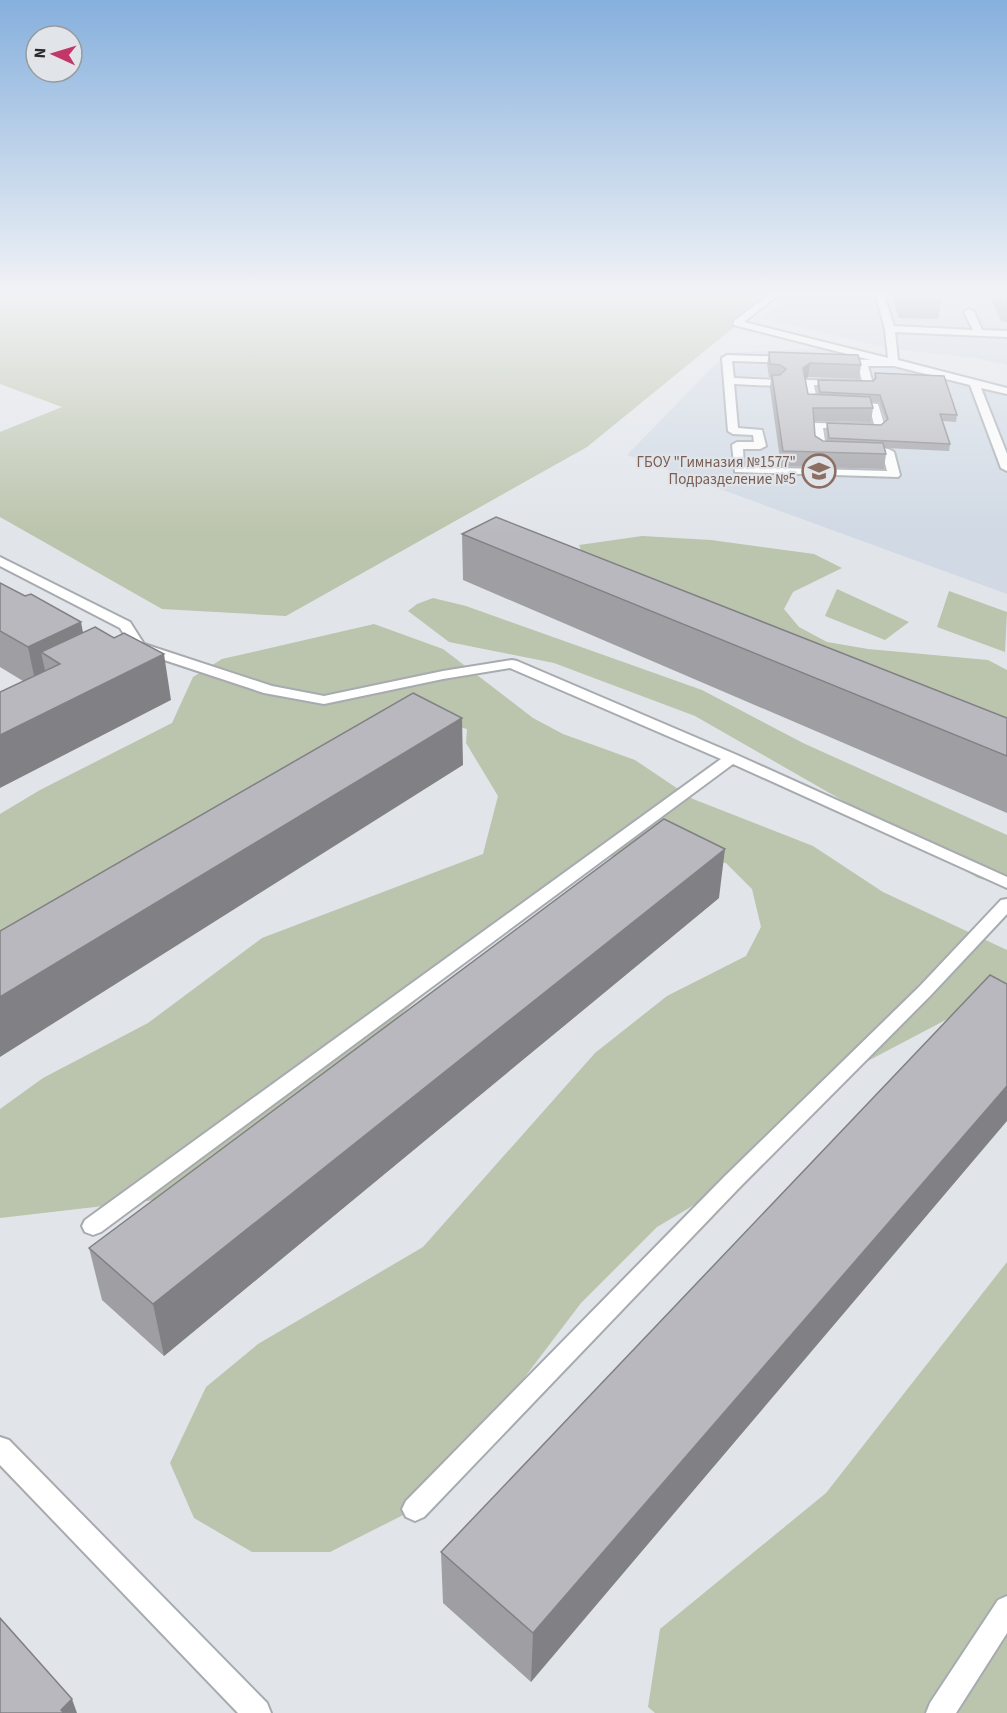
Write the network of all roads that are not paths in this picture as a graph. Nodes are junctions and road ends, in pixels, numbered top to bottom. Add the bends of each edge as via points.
1 (728, 373) edge
2 (865, 373) edge
3 (935, 373) edge
4 (729, 381) junction
5 (974, 382) junction
6 (777, 383) edge
7 (1007, 391) edge
8 (1007, 468) edge
9 (0, 561) edge
10 (443, 675) junction
11 (404, 698) edge
12 (732, 758) junction
13 (1007, 883) edge
14 (1007, 904) edge
15 (93, 1226) dead end
16 (0, 1448) edge
17 (415, 1509) dead end
18 (1007, 1609) edge
19 (257, 1713) edge
20 (940, 1713) edge

1 - 4 lane
2 - 4 lane via 868,384 808,382 812,404 874,406 880,427 817,425 821,450 888,452 894,475 739,470 737,445 760,446 758,432 734,431
3 - 5 lane
4 - 6 lane
5 - 7 lane
5 - 8 lane
9 - 10 lane via 125,625 134,650 268,690 324,700
10 - 11 lane
10 - 12 lane via 512,664
12 - 13 lane
12 - 15 lane
14 - 17 lane
16 - 19 lane
18 - 20 lane

